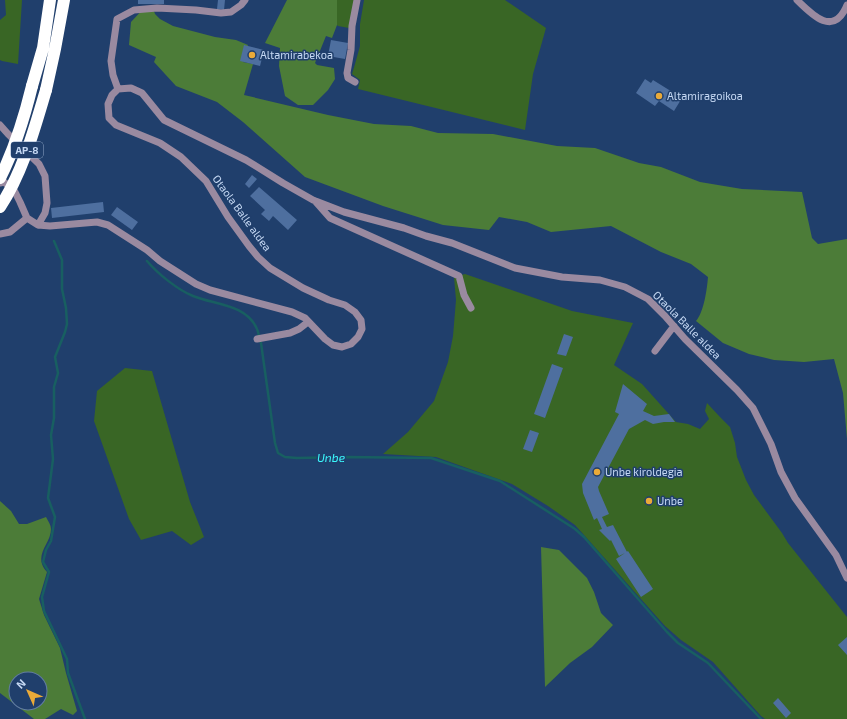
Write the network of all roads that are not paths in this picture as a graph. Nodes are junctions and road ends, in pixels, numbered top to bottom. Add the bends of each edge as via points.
1 (50, 0) edge
2 (64, 0) edge
3 (245, 0) edge
4 (358, 0) edge
5 (797, 0) edge
6 (847, 4) edge
7 (355, 82) dead end
8 (118, 89) junction
9 (0, 125) edge
10 (0, 171) edge
11 (1, 181) edge
12 (313, 200) junction
13 (0, 207) edge
14 (27, 218) junction
15 (38, 225) junction
16 (0, 234) edge
17 (471, 308) dead end
18 (308, 322) junction
19 (674, 326) junction
20 (257, 339) dead end
21 (655, 351) dead end
22 (847, 578) edge

1 - 11 highway, AP-8, bridge via 43,48 22,124
2 - 13 highway, AP-8, bridge via 46,90 34,130 23,160
3 - 8 street via 231,12 157,8 134,10 117,19 111,61
4 - 7 street via 352,26 347,73 348,78
5 - 6 street via 817,18 830,22 840,17
8 - 12 street, Otaola Balle aldea via 131,88 142,93 164,120 246,160
8 - 18 street, Otaola Balle aldea via 112,94 108,104 109,118 116,125 160,143 180,157 206,181 228,217 258,257 270,268 303,288 355,312 361,320 362,329 351,344 342,347 333,345
9 - 15 street via 39,164 45,176 47,203
10 - 11 street via 3,174
11 - 14 street via 14,190
12 - 17 street, Otaola Balle aldea via 330,218 459,276
12 - 19 street, Otaola Balle aldea via 344,212 452,243 515,268 562,277 600,280 625,287 648,299
14 - 15 street
14 - 16 street via 10,232
15 - 18 street, Otaola Balle aldea via 96,222 108,225 196,284 292,312
18 - 20 street via 290,333
19 - 21 street
19 - 22 street, Otaola Balle aldea via 753,408 795,498 836,555

